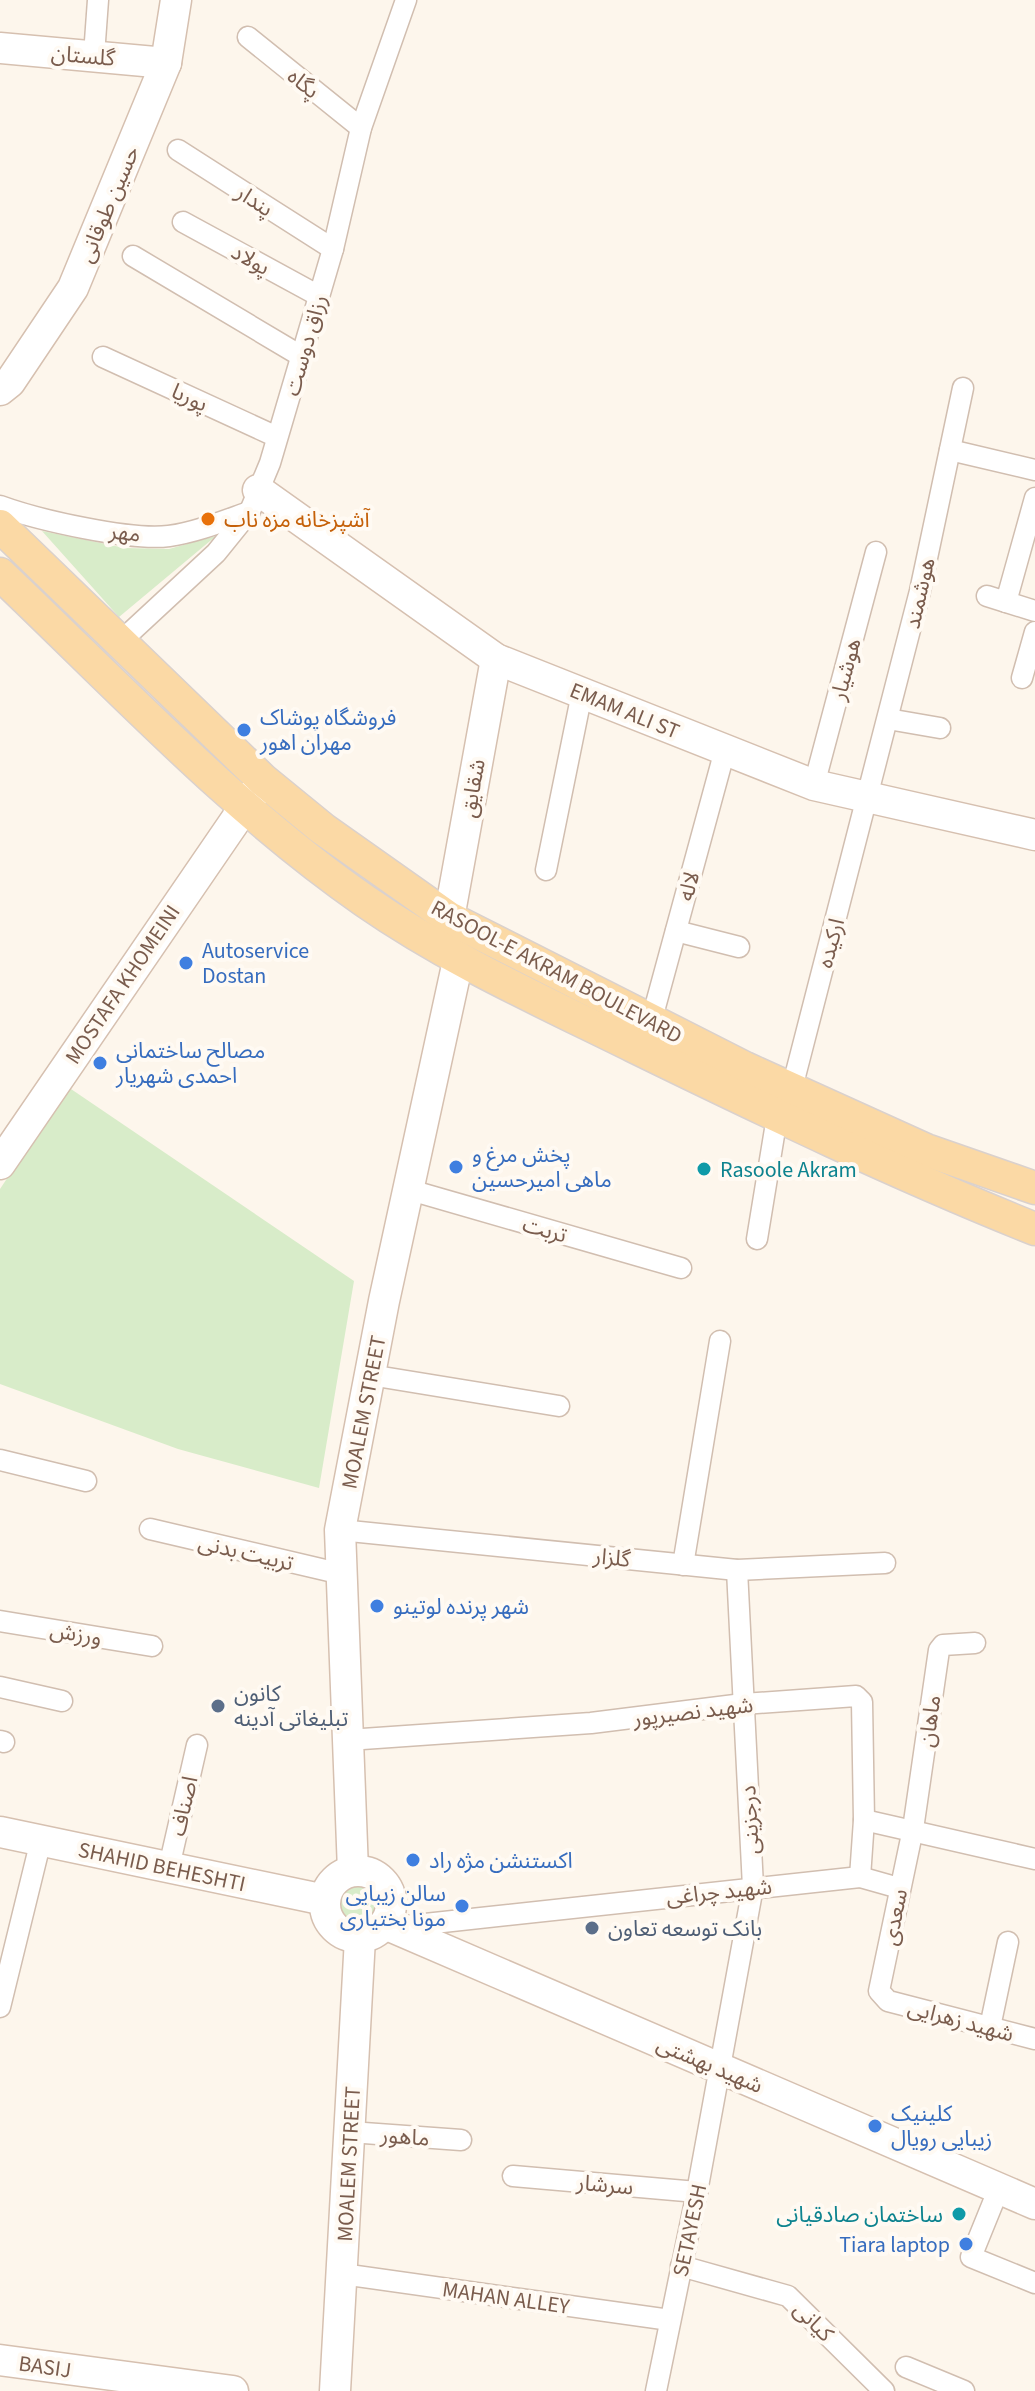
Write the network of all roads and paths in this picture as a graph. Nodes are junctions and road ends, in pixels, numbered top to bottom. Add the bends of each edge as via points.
1 (98, 0) edge
2 (176, 0) edge
3 (406, 0) edge
4 (248, 37) dead end
5 (0, 48) edge
6 (94, 55) junction
7 (166, 63) junction
8 (361, 128) junction
9 (178, 150) dead end
10 (183, 222) dead end
11 (333, 249) junction
12 (133, 256) dead end
13 (319, 296) junction
14 (301, 356) junction
15 (103, 357) dead end
16 (963, 388) dead end
17 (0, 390) edge
18 (277, 437) junction
19 (950, 450) junction
20 (1035, 470) edge
21 (1035, 498) edge
22 (254, 501) junction
23 (0, 506) edge
24 (0, 526) edge
25 (876, 552) dead end
26 (0, 574) edge
27 (1035, 611) edge
28 (1035, 632) edge
29 (120, 642) junction
30 (496, 659) junction
31 (1022, 678) dead end
32 (582, 693) junction
33 (888, 719) junction
34 (940, 728) dead end
35 (725, 750) junction
36 (814, 785) junction
37 (254, 792) junction
38 (868, 797) junction
39 (1035, 835) edge
40 (546, 870) dead end
41 (449, 918) junction
42 (676, 931) junction
43 (739, 947) dead end
44 (458, 961) junction
45 (651, 1022) junction
46 (792, 1088) junction
47 (827, 1104) junction
48 (777, 1117) junction
49 (0, 1164) edge
50 (1035, 1165) edge
51 (1035, 1188) edge
52 (410, 1190) junction
53 (1035, 1229) edge
54 (757, 1239) dead end
55 (681, 1268) dead end
56 (720, 1341) dead end
57 (370, 1375) junction
58 (559, 1406) dead end
59 (0, 1460) edge
60 (86, 1481) dead end
61 (150, 1529) dead end
62 (340, 1530) junction
63 (885, 1563) dead end
64 (683, 1565) junction
65 (737, 1570) junction
66 (342, 1574) junction
67 (0, 1621) edge
68 (975, 1643) dead end
69 (152, 1646) dead end
70 (0, 1687) edge
71 (62, 1701) dead end
72 (743, 1704) junction
73 (348, 1740) junction
74 (197, 1745) dead end
75 (864, 1820) junction
76 (913, 1829) junction
77 (0, 1832) edge
78 (41, 1840) junction
79 (1035, 1859) edge
80 (169, 1867) junction
81 (353, 1871) junction
82 (860, 1877) junction
83 (753, 1887) junction
84 (899, 1888) junction
85 (325, 1900) junction
86 (380, 1930) junction
87 (1008, 1942) dead end
88 (888, 2001) joint
89 (0, 2007) edge
90 (990, 2027) junction
91 (1035, 2039) edge
92 (720, 2068) junction
93 (350, 2132) junction
94 (461, 2140) dead end
95 (513, 2176) dead end
96 (999, 2188) junction
97 (697, 2192) junction
98 (1035, 2204) edge
99 (681, 2266) junction
100 (342, 2274) junction
101 (1035, 2283) edge
102 (670, 2320) junction
103 (0, 2360) edge
104 (906, 2367) dead end
105 (79, 2381) edge
106 (233, 2391) edge
107 (335, 2391) edge
108 (656, 2391) edge
109 (884, 2391) edge
110 (964, 2391) edge

1 - 6 street
2 - 7 street, حسین طوقانی
3 - 8 street, رزاق دوست
4 - 8 street, پگاه
5 - 6 street, گلستان
6 - 7 street, گلستان
7 - 17 street, حسین طوقانی via 73,288
8 - 11 street, رزاق دوست
9 - 11 street, پندار
10 - 13 street, پولاد
11 - 13 street, رزاق دوست
12 - 14 street
13 - 14 street, رزاق دوست
14 - 18 street, رزاق دوست
15 - 18 street, پوریا
16 - 19 street, هوشمند
18 - 22 street, رزاق دوست
19 - 20 street
19 - 33 street, هوشمند
21 - 27 street via 997,599
22 - 23 street, مهر via 210,527 166,536 37,519
22 - 29 street, رزاق دوست via 195,574
22 - 30 street, EMAM ALI ST
24 - 29 main road, RASOOL-E AKRAM BOULEVARD
25 - 36 street, هوشیار
26 - 37 main road, RASOOL-E AKRAM BOULEVARD via 205,773
28 - 31 street
29 - 37 main road, RASOOL-E AKRAM BOULEVARD
30 - 32 street, EMAM ALI ST
30 - 41 street, شقایق
32 - 35 street, EMAM ALI ST
32 - 40 street
33 - 34 street
33 - 38 street, هوشمند
35 - 36 street, EMAM ALI ST
35 - 42 street, لاله
36 - 38 street, EMAM ALI ST
37 - 41 main road, RASOOL-E AKRAM BOULEVARD via 323,829
37 - 44 main road, RASOOL-E AKRAM BOULEVARD via 364,901
37 - 49 street, MOSTAFA KHOMEINI
38 - 39 street, EMAM ALI ST
38 - 46 street, ارکیده
41 - 45 main road, RASOOL-E AKRAM BOULEVARD
42 - 43 street
42 - 45 street, لاله
44 - 48 main road, RASOOL-E AKRAM BOULEVARD
44 - 52 street, MOALEM STREET
45 - 46 main road, RASOOL-E AKRAM BOULEVARD
46 - 47 main road, RASOOL-E AKRAM BOULEVARD
47 - 50 main road
47 - 51 main road, RASOOL-E AKRAM BOULEVARD via 926,1150
48 - 53 main road, RASOOL-E AKRAM BOULEVARD
48 - 54 street
52 - 55 street, تربت
52 - 57 street, MOALEM STREET
56 - 64 street
57 - 58 street
57 - 62 street, MOALEM STREET
59 - 60 street
61 - 66 street, تربیت بدنی
62 - 64 street, گلزار
62 - 66 street, MOALEM STREET
63 - 65 street, گلزار
64 - 65 street, گلزار
65 - 72 street, درجزینی
66 - 73 street, MOALEM STREET
67 - 69 street, ورزش
68 - 76 street, ماهان via 943,1645 939,1650
70 - 71 street
72 - 73 street, شهید نصیرپور via 591,1723
72 - 75 street, شهید نصیرپور via 856,1696
72 - 83 street, درجزینی
73 - 81 street, MOALEM STREET
74 - 80 street, اصناف
75 - 76 street
75 - 82 street, شهید نصیرپور
76 - 79 street
76 - 84 street, سعدی
77 - 78 street, SHAHID BEHESHTI
78 - 80 street, SHAHID BEHESHTI
78 - 89 street
80 - 85 street, SHAHID BEHESHTI
81 - 85 street via 334,1881
81 - 86 street via 384,1882 392,1903
82 - 83 street, شهید چراغی
82 - 84 street, شهید چراغی
83 - 86 street, شهید چراغی
83 - 92 street, درجزینی
84 - 88 street, سعدی via 879,1991
85 - 86 street via 334,1928 351,1937
86 - 92 street, شهید بهشتی
86 - 93 street, MOALEM STREET
87 - 90 street
88 - 90 street, شهید زهرایی
90 - 91 street, شهید زهرایی
92 - 96 street, شهید بهشتی
92 - 97 street, SETAYESH
93 - 94 street, ماهور
93 - 100 street, MOALEM STREET
95 - 97 street, سرشار
96 - 98 street, شهید بهشتی
96 - 101 street via 971,2257
97 - 99 street, SETAYESH
99 - 102 street, SETAYESH
99 - 109 street, کیانی via 788,2296
100 - 102 street, MAHAN ALLEY
100 - 107 street, MOALEM STREET
102 - 108 street, SETAYESH
103 - 105 street, BASIJ
104 - 110 street
105 - 106 street, BASIJ

